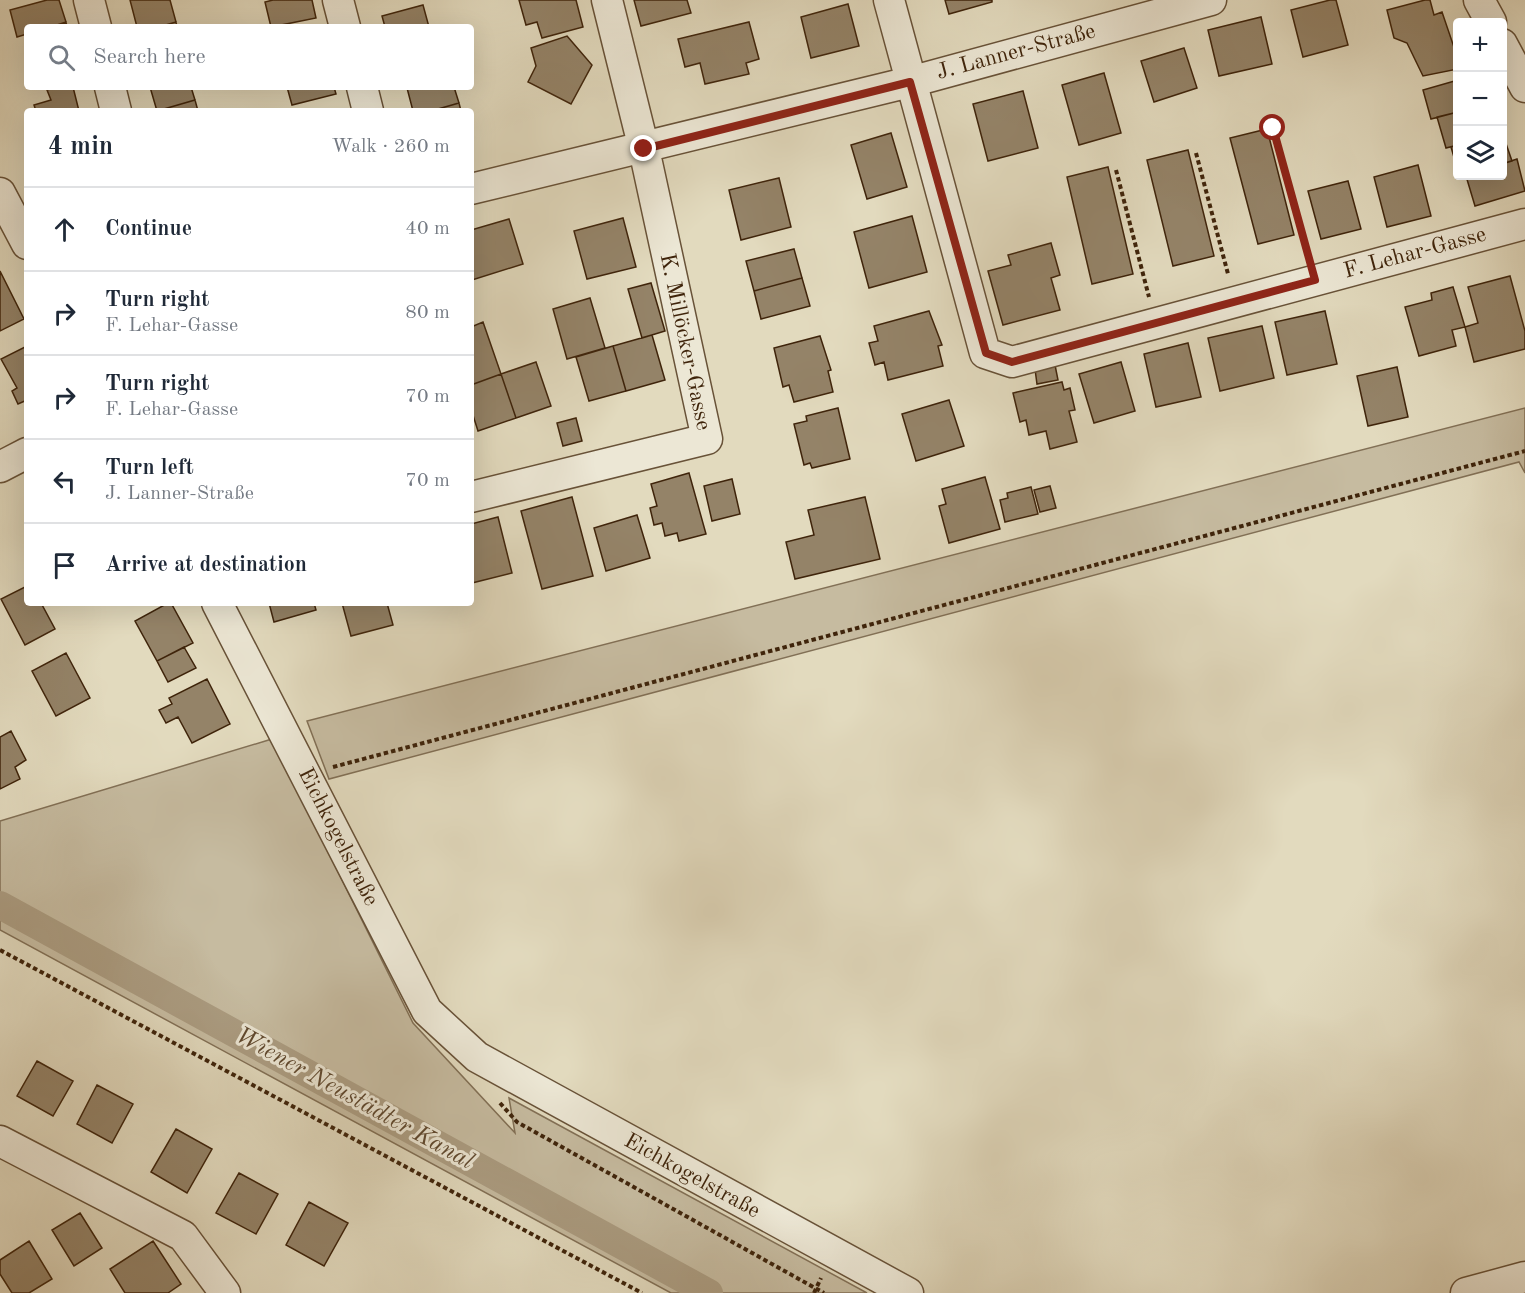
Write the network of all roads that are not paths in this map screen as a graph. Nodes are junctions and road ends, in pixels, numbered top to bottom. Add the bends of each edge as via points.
1 (89, 0) edge
2 (338, 0) edge
3 (607, 0) edge
4 (890, 0) edge
5 (1211, 0) edge
6 (1479, 0) edge
7 (1131, 10) edge
8 (1489, 18) edge
9 (95, 24) edge
10 (344, 24) edge
11 (1507, 52) edge
12 (910, 82) junction
13 (1525, 87) edge
14 (111, 90) edge
15 (363, 90) edge
16 (115, 108) edge
17 (367, 108) edge
18 (644, 149) junction
19 (474, 188) edge
20 (0, 193) edge
21 (1525, 224) edge
22 (24, 238) edge
23 (24, 455) edge
24 (0, 467) edge
25 (474, 495) edge
26 (219, 606) edge
27 (0, 1141) edge
28 (1525, 1277) edge
29 (225, 1293) edge
30 (908, 1293) edge
31 (1466, 1293) edge

1 - 9 street
2 - 10 street
3 - 18 street
4 - 12 street
5 - 7 street, J. Lanner-Straße
6 - 8 street
7 - 12 street, J. Lanner-Straße
11 - 13 street
12 - 18 street, J. Lanner-Straße
12 - 21 street, F. Lehar-Gasse via 986,353 1012,362
14 - 16 street
15 - 17 street
18 - 19 street, J. Lanner-Straße
18 - 25 street, K. Millöcker-Gasse via 707,439
20 - 22 street
23 - 24 street
26 - 30 street, Eichkogelstraße via 427,1011 477,1057
27 - 29 street via 183,1236
28 - 31 street

